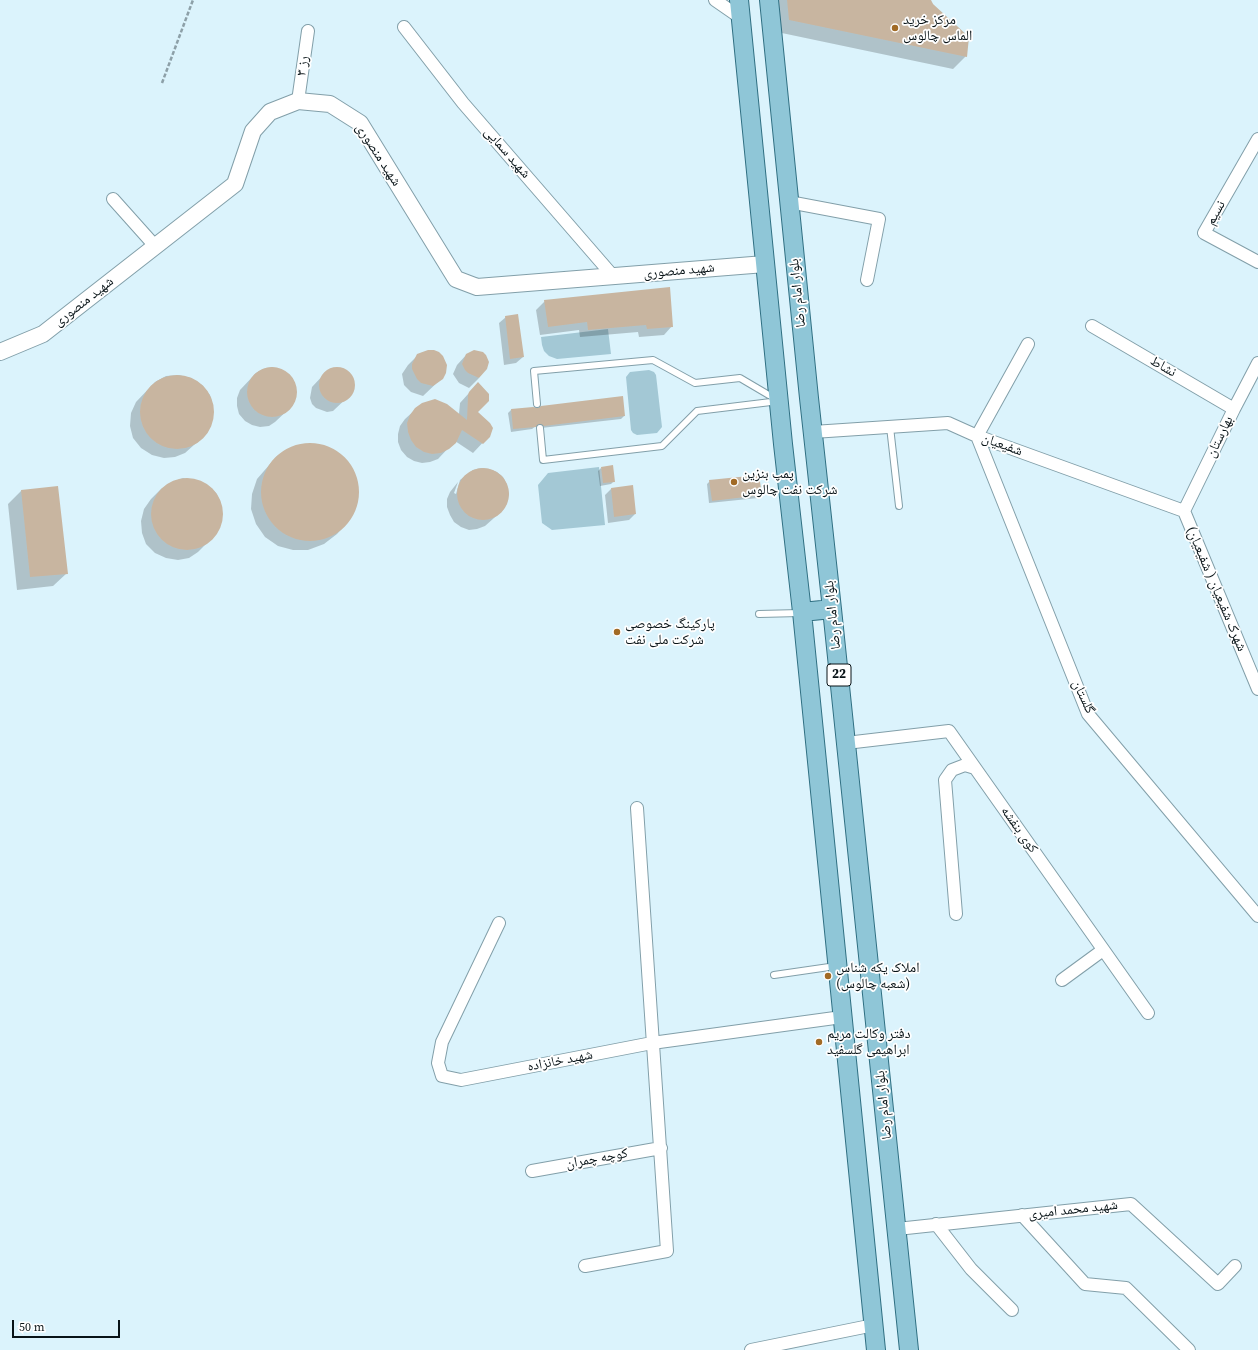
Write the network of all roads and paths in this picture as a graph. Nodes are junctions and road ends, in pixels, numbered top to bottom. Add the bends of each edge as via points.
1 (193, 0) edge
2 (715, 0) edge
3 (739, 0) edge
4 (769, 0) edge
5 (741, 18) junction
6 (404, 27) dead end
7 (308, 32) dead end
8 (162, 83) dead end
9 (298, 101) junction
10 (1258, 139) edge
11 (113, 199) dead end
12 (789, 202) junction
13 (155, 246) junction
14 (1258, 262) edge
15 (765, 264) junction
16 (613, 276) junction
17 (867, 280) dead end
18 (1092, 326) dead end
19 (1028, 344) dead end
20 (0, 352) edge
21 (1258, 363) edge
22 (809, 398) junction
23 (779, 401) junction
24 (537, 404) dead end
25 (1234, 409) junction
26 (890, 427) junction
27 (540, 428) dead end
28 (813, 432) junction
29 (977, 436) junction
30 (899, 506) dead end
31 (1184, 512) junction
32 (832, 609) junction
33 (802, 612) junction
34 (760, 614) dead end
35 (1258, 689) edge
36 (846, 743) junction
37 (975, 768) junction
38 (637, 808) dead end
39 (956, 914) dead end
40 (1258, 916) edge
41 (499, 923) dead end
42 (1103, 950) junction
43 (838, 966) junction
44 (774, 975) dead end
45 (1062, 980) dead end
46 (1148, 1013) dead end
47 (842, 1017) junction
48 (652, 1043) junction
49 (661, 1148) junction
50 (532, 1171) dead end
51 (1022, 1214) junction
52 (936, 1224) junction
53 (897, 1229) junction
54 (585, 1266) dead end
55 (1235, 1266) dead end
56 (1012, 1310) dead end
57 (874, 1325) junction
58 (751, 1350) edge
59 (876, 1350) edge
60 (909, 1350) edge
61 (1189, 1350) edge

1 - 8 path
2 - 5 street
3 - 5 main road
4 - 12 main road, بلوار امام رضا / 22
5 - 15 main road
6 - 16 street, شهید سمایی via 463,103
7 - 9 street, رز ۳
9 - 13 street, شهید منصوری via 270,112 253,131 235,184
9 - 16 street, شهید منصوری via 330,104 360,123 456,279 477,287
10 - 14 street, نسیم via 1204,233
11 - 13 street
12 - 17 street via 879,219
12 - 22 main road, بلوار امام رضا / 22
13 - 20 street, شهید منصوری via 43,334
15 - 16 street, شهید منصوری
15 - 23 main road
18 - 25 street, نشاط
19 - 29 street
21 - 25 street, بهارستان
22 - 23 main road
22 - 28 main road, بلوار امام رضا / 22
23 - 24 lane via 740,378 695,383 652,360 534,371
23 - 27 lane via 697,411 662,446 543,460
23 - 33 main road
25 - 31 street, بهارستان
26 - 28 street, شفیعیان
26 - 29 street, شفیعیان via 948,423
26 - 30 lane
28 - 32 main road, بلوار امام رضا / 22
29 - 31 street, شفیعیان
29 - 40 street, گلستان via 1088,714
31 - 35 street, شهرک شفیعیان ( شفیعیان)
32 - 33 main road
32 - 36 main road, بلوار امام رضا / 22
33 - 34 lane
33 - 43 main road
36 - 37 street, کوی بنفشه via 949,731
36 - 53 main road, بلوار امام رضا / 22
37 - 39 street via 965,765 952,770 945,780
37 - 42 street, کوی بنفشه
38 - 48 street
41 - 48 street, شهید خانزاده via 442,1042 438,1063 442,1076 461,1080
42 - 45 street
42 - 46 street, کوی بنفشه
43 - 44 lane
43 - 47 main road
47 - 48 street, شهید خانزاده
47 - 57 main road
48 - 49 street
49 - 50 street, کوچه چمران
49 - 54 street via 667,1251
51 - 52 street, شهید محمد امیری
51 - 55 street, شهید محمد امیری via 1131,1204 1218,1284
51 - 61 street via 1085,1284 1126,1288
52 - 53 street, شهید محمد امیری
52 - 56 street via 971,1269
53 - 60 main road, بلوار امام رضا / 22
57 - 58 street
57 - 59 main road

